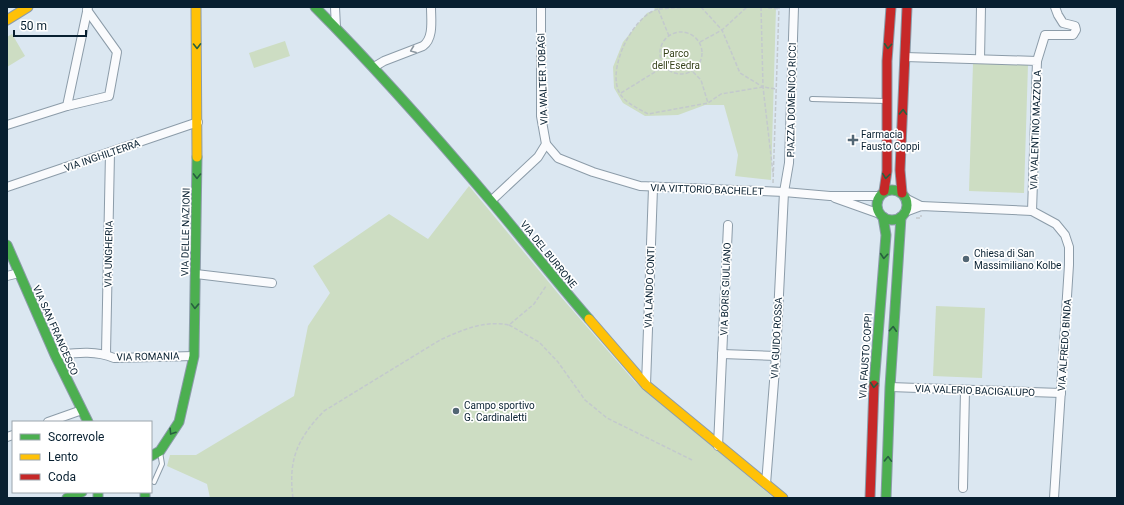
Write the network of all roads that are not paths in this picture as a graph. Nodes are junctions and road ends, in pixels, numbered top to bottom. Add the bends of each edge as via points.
1 (28, 7) edge
2 (196, 7) edge
3 (314, 7) edge
4 (335, 7) edge
5 (431, 7) edge
6 (541, 7) edge
7 (794, 7) edge
8 (891, 7) edge
9 (907, 7) edge
10 (981, 7) edge
11 (1056, 7) edge
12 (87, 8) edge
13 (7, 20) edge
14 (336, 28) junction
15 (905, 57) junction
16 (980, 59) junction
17 (1037, 61) junction
18 (374, 67) junction
19 (812, 99) dead end
20 (887, 101) junction
21 (67, 106) junction
22 (198, 122) junction
23 (7, 125) edge
24 (546, 144) junction
25 (110, 153) junction
26 (7, 187) edge
27 (653, 188) junction
28 (784, 192) junction
29 (882, 194) junction
30 (830, 196) junction
31 (904, 196) junction
32 (491, 201) junction
33 (921, 206) junction
34 (1032, 211) junction
35 (903, 215) junction
36 (881, 216) junction
37 (728, 225) dead end
38 (7, 245) edge
39 (19, 273) junction
40 (196, 274) junction
41 (7, 276) edge
42 (272, 283) dead end
43 (106, 354) junction
44 (722, 354) junction
45 (55, 355) junction
46 (194, 356) junction
47 (776, 356) junction
48 (646, 385) junction
49 (890, 387) junction
50 (965, 390) junction
51 (1061, 393) junction
52 (82, 410) junction
53 (51, 421) edge
54 (88, 421) edge
55 (718, 446) junction
56 (160, 451) junction
57 (152, 455) edge
58 (154, 482) dead end
59 (766, 484) junction
60 (963, 488) dead end
61 (80, 493) edge
62 (67, 498) edge
63 (782, 498) edge
64 (870, 498) edge
65 (886, 498) edge
66 (1054, 498) edge

1 - 13 street
2 -> 22 street, VIA DELLE NAZIONI
3 - 14 street, VIA DEL BURRONE
4 - 14 street
5 -> 18 street via 431,33 428,42
6 - 24 street, VIA WALTER TOBAGI via 541,116
7 - 28 street, PIAZZA DOMENICO RICCI via 789,163
8 -> 20 street, VIA FAUSTO COPPI
9 - 15 street
10 - 16 street
11 - 17 street via 1063,22 1075,26 1076,30 1073,35 1045,35
12 - 21 street
12 - 21 street via 117,52 109,96
14 - 18 street, VIA DEL BURRONE
15 - 16 street, VIA VALENTINO MAZZOLA
31 -> 15 street via 900,170
16 - 17 street, VIA VALENTINO MAZZOLA
17 - 34 street, VIA VALENTINO MAZZOLA
18 - 32 street, VIA DEL BURRONE
19 - 20 lane
20 -> 29 street, VIA FAUSTO COPPI via 887,171
21 - 23 street
22 - 25 street, VIA INGHILTERRA
22 -> 40 street, VIA DELLE NAZIONI
24 - 27 street, VIA VITTORIO BACHELET via 558,158 593,172
24 - 32 street via 538,157
25 - 26 street, VIA INGHILTERRA
25 - 43 street, VIA UNGHERIA
27 - 28 street, VIA VITTORIO BACHELET
27 - 48 street, VIA LANDO CONTI
28 - 30 street, VIA VITTORIO BACHELET
28 - 47 street, VIA GUIDO ROSSA
29 - 30 street, VIA VITTORIO BACHELET
29 - 31 street via 893,190
29 - 36 street, VIA FAUSTO COPPI via 876,205
30 - 36 street, VIA VITTORIO BACHELET
31 - 33 street
31 - 35 street via 907,202
32 - 48 street, VIA DEL BURRONE via 552,277
33 - 34 street
33 - 35 street
34 - 51 street, VIA ALFREDO BINDA via 1056,224 1065,234 1069,247
35 - 36 street via 892,220
49 -> 35 street
36 -> 64 street, VIA FAUSTO COPPI via 886,235 873,396
37 - 44 street, VIA BORIS GIULIANO
38 - 39 street, VIA SAN FRANCESCO
39 - 41 street
39 - 45 street, VIA SAN FRANCESCO
40 - 42 street
40 -> 46 street, VIA DELLE NAZIONI
43 - 45 street, VIA ROMANIA via 84,352
43 - 46 street, VIA ROMANIA via 114,358
44 - 47 street
44 - 55 street, VIA BORIS GIULIANO
45 - 52 street, VIA SAN FRANCESCO
46 -> 56 street, VIA DELLE NAZIONI via 179,422
47 - 59 street, VIA GUIDO ROSSA
48 - 55 street, VIA DEL BURRONE
49 - 50 street, VIA VALERIO BACIGALUPO
65 -> 49 street
50 - 51 street, VIA VALERIO BACIGALUPO
50 - 60 street
51 - 66 street, VIA ALFREDO BINDA
52 - 53 street
52 - 54 street, VIA SAN FRANCESCO
55 - 59 street, VIA DEL BURRONE
56 - 57 street
56 - 58 lane via 162,464
59 - 63 street, VIA DEL BURRONE
61 - 62 street

